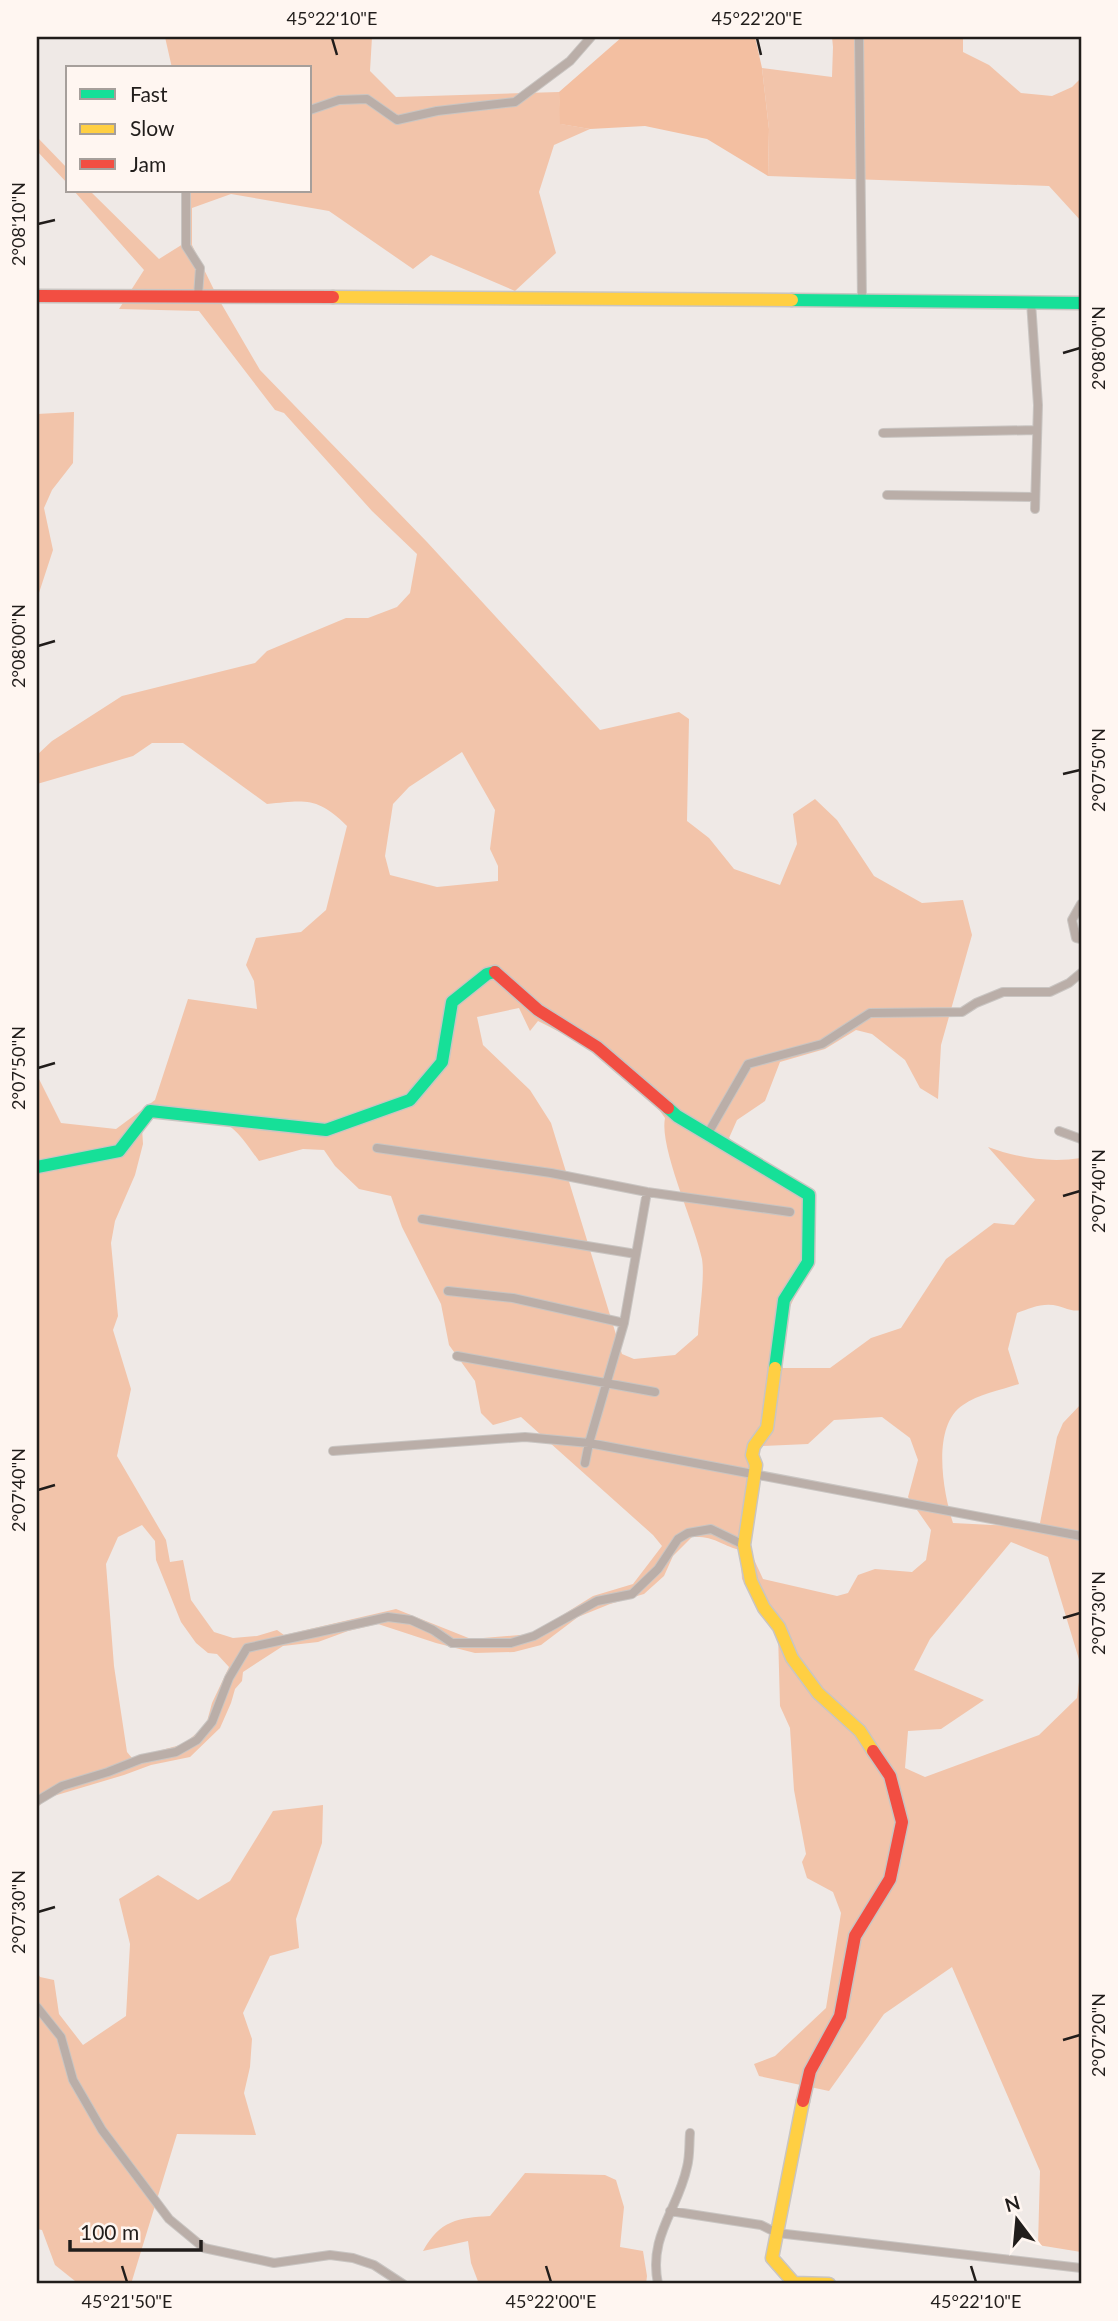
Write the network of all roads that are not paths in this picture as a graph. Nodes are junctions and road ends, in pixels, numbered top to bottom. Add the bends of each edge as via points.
1 (590, 37) edge
2 (859, 37) edge
3 (312, 109) edge
4 (186, 192) edge
5 (37, 296) edge
6 (198, 296) junction
7 (862, 301) junction
8 (1031, 302) junction
9 (1081, 303) edge
10 (1036, 430) junction
11 (883, 433) dead end
12 (887, 495) dead end
13 (1035, 496) junction
14 (1035, 509) dead end
15 (1081, 904) edge
16 (1081, 939) edge
17 (1081, 972) edge
18 (1059, 1131) dead end
19 (707, 1135) junction
20 (1081, 1139) edge
21 (377, 1149) dead end
22 (37, 1167) edge
23 (647, 1192) junction
24 (790, 1212) dead end
25 (422, 1219) dead end
26 (636, 1254) junction
27 (448, 1291) dead end
28 (624, 1323) junction
29 (457, 1356) dead end
30 (606, 1383) junction
31 (655, 1392) dead end
32 (589, 1444) junction
33 (333, 1451) dead end
34 (585, 1463) dead end
35 (755, 1474) junction
36 (1081, 1536) edge
37 (744, 1545) junction
38 (37, 1801) edge
39 (37, 2007) edge
40 (690, 2133) dead end
41 (670, 2211) junction
42 (777, 2233) junction
43 (1081, 2268) edge
44 (403, 2284) edge
45 (658, 2284) edge
46 (829, 2284) edge

1 - 3 street via 570,61 515,102 397,120 367,99 339,100
2 - 7 street
4 - 6 street via 186,246 200,268
5 - 6 street
6 - 7 street
7 - 8 street
8 - 9 street
8 - 10 street
10 - 11 street
10 - 13 street
12 - 13 street
13 - 14 street
15 - 16 street via 1072,920 1076,937
17 - 19 street via 1050,992 1003,992 962,1012 870,1013 822,1044 748,1064
18 - 20 street
19 - 22 street via 677,1116 597,1046 538,1010 496,972 487,974 453,1002 442,1062 410,1100 326,1130 150,1111 118,1150
19 - 35 street via 809,1195 808,1262 784,1300 767,1428 752,1455
21 - 23 street via 551,1172
23 - 24 street
23 - 26 street
25 - 26 street
26 - 28 street
27 - 28 street via 513,1298
28 - 30 street
29 - 30 street
30 - 31 street
30 - 32 street
32 - 33 street via 525,1437
32 - 34 street
32 - 35 street
35 - 36 street
35 - 37 street
37 - 38 street via 711,1529 688,1533 632,1594 597,1601 534,1636 511,1643 452,1643 411,1620 388,1617 247,1648 212,1722 197,1740 176,1752 62,1786
37 - 42 street via 751,1581 792,1658 818,1693 860,1731 890,1776 902,1822 890,1879 855,1936 840,2016 810,2071
39 - 44 street via 61,2037 73,2080 102,2130 169,2219 204,2248 274,2263 330,2255 353,2258
40 - 41 street via 687,2167
41 - 42 street via 761,2225
41 - 45 street via 655,2254
42 - 43 street
42 - 46 street via 772,2258 794,2283

